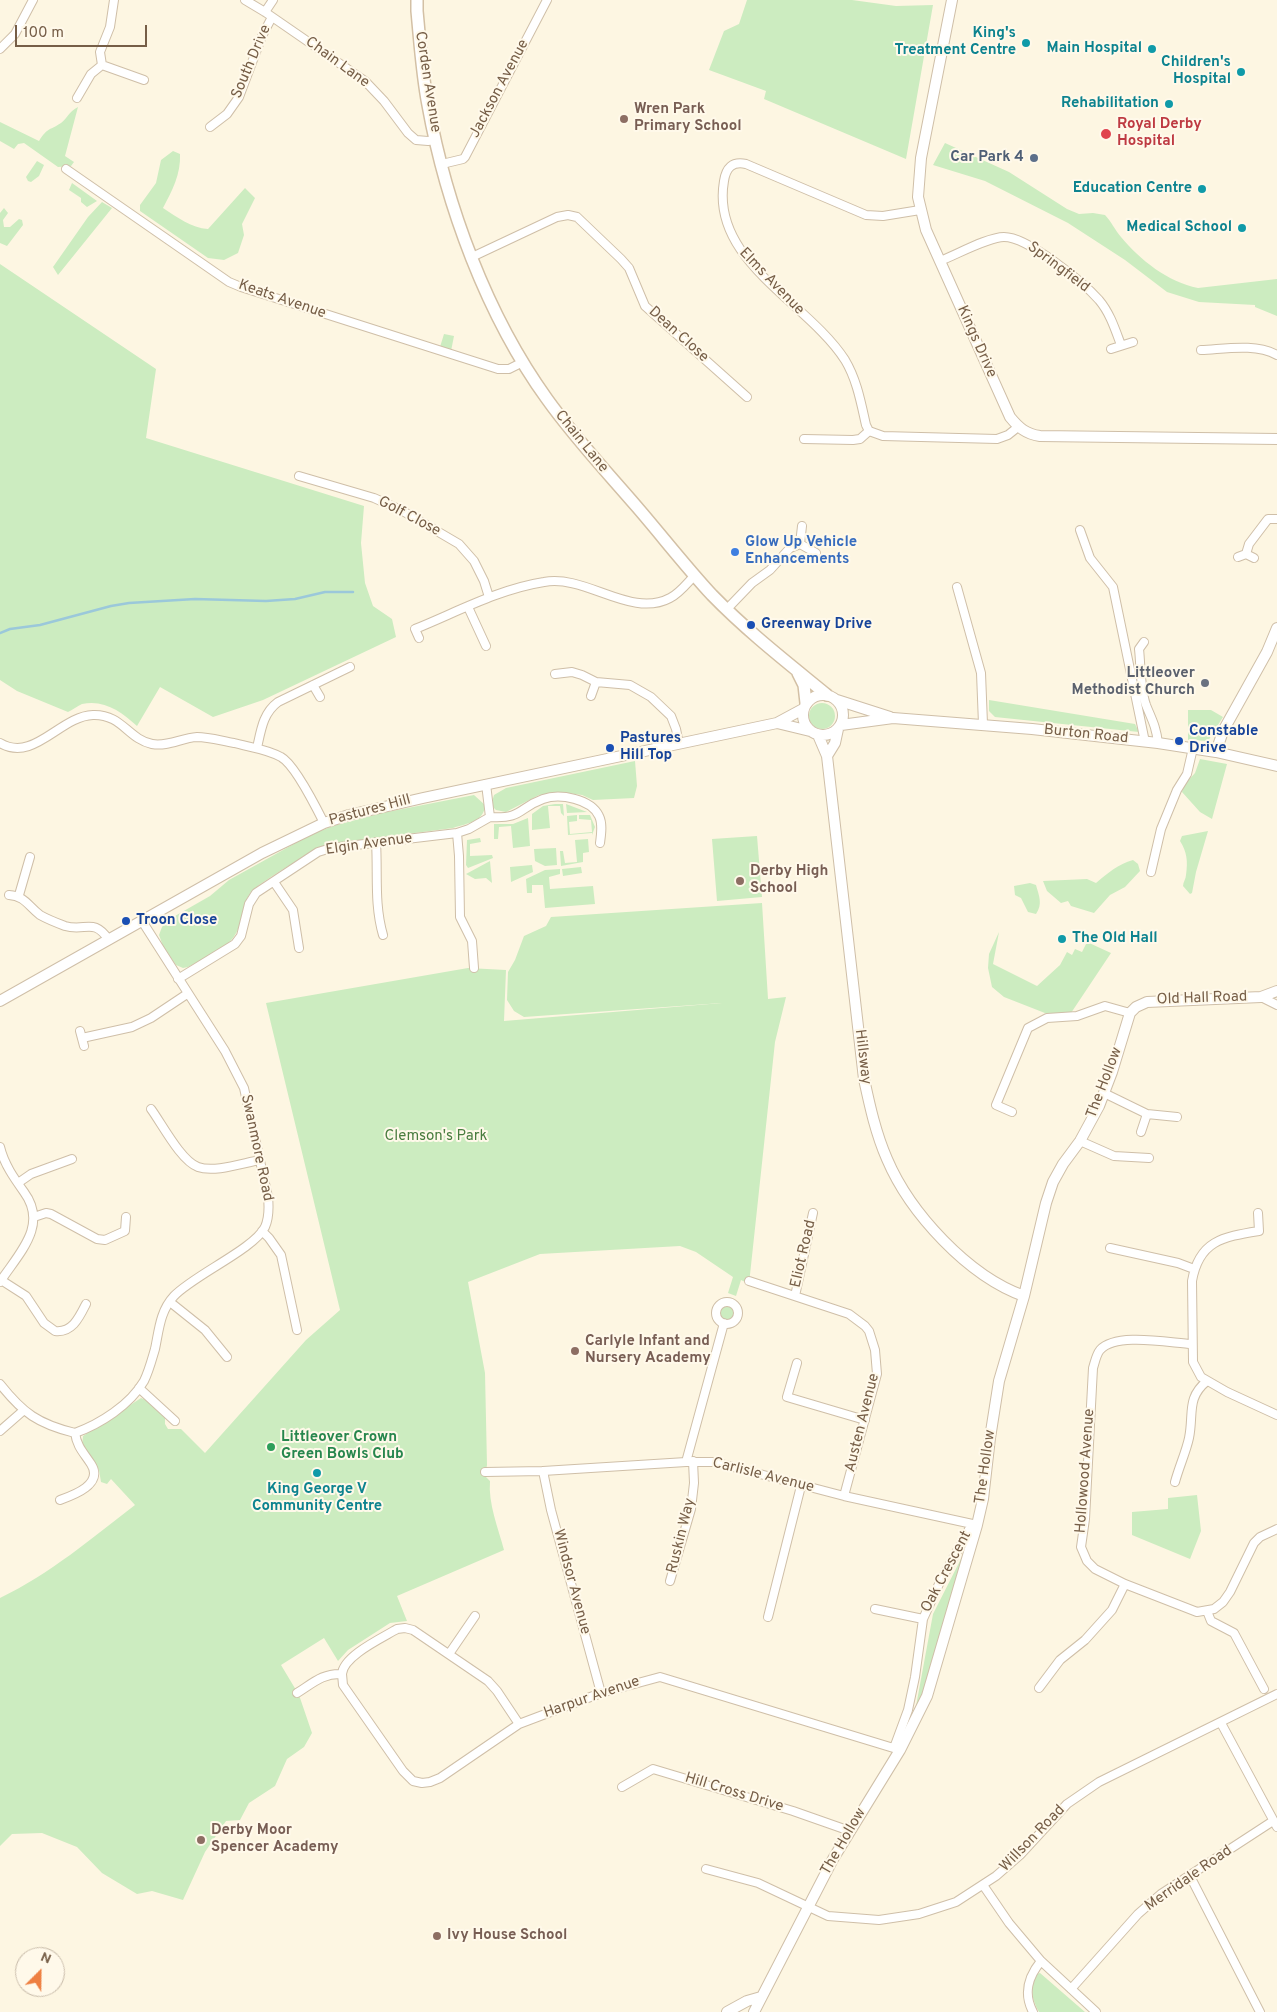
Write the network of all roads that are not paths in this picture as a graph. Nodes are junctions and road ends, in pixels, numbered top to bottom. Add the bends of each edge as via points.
1 (33, 0) edge
2 (114, 0) edge
3 (245, 0) edge
4 (273, 0) edge
5 (417, 0) edge
6 (547, 0) edge
7 (952, 0) edge
8 (268, 14) junction
9 (0, 49) edge
10 (102, 65) junction
11 (144, 80) dead end
12 (77, 98) dead end
13 (210, 127) dead end
14 (435, 140) junction
15 (442, 164) junction
16 (66, 169) dead end
17 (920, 210) junction
18 (472, 257) junction
19 (940, 262) junction
20 (1133, 342) dead end
21 (1121, 345) junction
22 (1111, 349) dead end
23 (1201, 350) dead end
24 (1277, 355) edge
25 (523, 362) junction
26 (747, 397) dead end
27 (1018, 427) junction
28 (869, 431) junction
29 (804, 439) dead end
30 (1277, 439) edge
31 (298, 476) dead end
32 (1277, 518) edge
33 (802, 526) dead end
34 (1080, 530) dead end
35 (800, 544) junction
36 (816, 553) dead end
37 (1254, 558) dead end
38 (695, 575) junction
39 (957, 587) dead end
40 (489, 597) junction
41 (468, 607) junction
42 (727, 609) junction
43 (1277, 628) edge
44 (419, 638) dead end
45 (1144, 642) dead end
46 (486, 646) dead end
47 (350, 667) dead end
48 (795, 670) junction
49 (555, 674) dead end
50 (596, 682) junction
51 (313, 685) junction
52 (591, 696) dead end
53 (320, 697) dead end
54 (832, 698) junction
55 (805, 706) junction
56 (893, 718) junction
57 (777, 723) junction
58 (983, 724) junction
59 (839, 727) junction
60 (814, 733) junction
61 (1145, 742) junction
62 (0, 743) edge
63 (1158, 743) junction
64 (679, 744) junction
65 (257, 748) junction
66 (1193, 748) junction
67 (1216, 752) junction
68 (827, 756) junction
69 (1277, 766) edge
70 (486, 784) junction
71 (490, 817) junction
72 (324, 823) junction
73 (457, 833) junction
74 (376, 842) junction
75 (600, 843) dead end
76 (30, 858) dead end
77 (1151, 872) dead end
78 (274, 882) junction
79 (9, 895) dead end
80 (19, 895) junction
81 (142, 922) junction
82 (383, 935) dead end
83 (109, 940) junction
84 (299, 948) dead end
85 (474, 968) dead end
86 (178, 979) junction
87 (1277, 991) edge
88 (187, 994) junction
89 (1261, 997) junction
90 (0, 1001) edge
91 (1277, 1005) edge
92 (1130, 1013) junction
93 (82, 1038) dead end
94 (1104, 1093) junction
95 (151, 1109) dead end
96 (1012, 1112) dead end
97 (1147, 1114) junction
98 (1177, 1117) dead end
99 (1141, 1132) dead end
100 (1080, 1141) junction
101 (0, 1150) edge
102 (1149, 1158) dead end
103 (72, 1159) dead end
104 (260, 1160) junction
105 (18, 1183) junction
106 (814, 1213) dead end
107 (1258, 1214) dead end
108 (34, 1217) junction
109 (126, 1217) dead end
110 (262, 1231) junction
111 (1110, 1248) dead end
112 (1194, 1269) junction
113 (1, 1281) edge
114 (749, 1281) dead end
115 (795, 1296) junction
116 (1024, 1296) junction
117 (170, 1302) junction
118 (86, 1304) dead end
119 (291, 1304) junction
120 (282, 1306) dead end
121 (724, 1323) dead end
122 (297, 1330) dead end
123 (1192, 1344) junction
124 (217, 1345) junction
125 (210, 1352) dead end
126 (227, 1357) dead end
127 (797, 1363) dead end
128 (1207, 1381) junction
129 (0, 1384) edge
130 (139, 1388) junction
131 (24, 1410) junction
132 (1277, 1415) edge
133 (865, 1420) junction
134 (175, 1421) dead end
135 (0, 1431) edge
136 (75, 1433) junction
137 (690, 1462) junction
138 (542, 1471) junction
139 (485, 1472) dead end
140 (1175, 1482) dead end
141 (802, 1486) junction
142 (844, 1496) junction
143 (60, 1500) dead end
144 (975, 1524) junction
145 (1277, 1529) edge
146 (670, 1581) dead end
147 (1125, 1584) junction
148 (875, 1609) dead end
149 (1207, 1611) junction
150 (475, 1616) dead end
151 (768, 1617) dead end
152 (923, 1620) junction
153 (449, 1654) junction
154 (342, 1674) junction
155 (1039, 1688) dead end
156 (1264, 1689) dead end
157 (297, 1693) dead end
158 (601, 1693) junction
159 (1277, 1694) edge
160 (1221, 1723) junction
161 (519, 1724) junction
162 (897, 1749) junction
163 (622, 1787) dead end
164 (1275, 1824) edge
165 (850, 1831) junction
166 (706, 1869) dead end
167 (1190, 1876) junction
168 (983, 1885) junction
169 (808, 1907) junction
170 (1041, 1961) junction
171 (1071, 1989) junction
172 (761, 1997) junction
173 (727, 2012) edge
174 (754, 2012) edge
175 (1033, 2012) edge
176 (1096, 2012) edge
177 (1260, 2012) edge

1 - 9 street via 15,34
2 - 10 street via 110,27 100,52
3 - 8 street, Chain Lane
4 - 8 street
5 - 14 main road, Corden Avenue
6 - 15 street, Jackson Avenue via 465,157
7 - 17 street, Kings Drive via 920,166
8 - 13 street, South Drive via 239,97 227,114
8 - 14 street, Chain Lane via 365,81 416,140
10 - 11 street
10 - 12 street via 91,74
14 - 15 main road, Corden Avenue
15 - 18 main road, Chain Lane
16 - 25 street, Keats Avenue via 229,282 498,369 509,369
17 - 19 street, Kings Drive
17 - 28 street, Elms Avenue via 872,216 741,163 731,165 725,176 721,196 724,218 735,244 845,361 855,380
18 - 25 main road, Chain Lane
18 - 26 street, Dean Close via 557,217 577,217 629,268 646,306
19 - 21 street, Springfield via 996,238 1016,239 1062,267 1095,296 1111,319
19 - 27 street, Kings Drive via 1010,417
20 - 21 street
21 - 22 street
23 - 24 street via 1253,349
25 - 38 main road, Chain Lane via 573,433
27 - 28 street via 997,439 883,436
27 - 30 street via 1040,436
28 - 29 street via 860,439 853,440
31 - 40 street, Golf Close via 374,498 459,544 474,561
32 - 37 street via 1268,520 1242,555
33 - 35 street
34 - 61 street via 1090,558 1113,587
35 - 36 street
35 - 42 street via 790,548
38 - 40 street via 670,598 648,604 578,585 545,581
38 - 42 main road, Chain Lane
39 - 58 street via 981,673
40 - 41 street
41 - 44 street via 415,629
41 - 46 street
42 - 48 main road, Chain Lane
43 - 67 street via 1223,731
45 - 63 street via 1139,649 1144,691
47 - 51 street
48 - 54 main road, Chain Lane
48 - 55 main road, Chain Lane via 804,685
49 - 50 street via 572,672
50 - 52 street
50 - 64 street via 630,685 651,697 670,716
51 - 53 street
51 - 65 street via 270,708
54 - 55 street via 816,696
54 - 56 street, Burton Road
54 - 59 street via 843,714
55 - 57 street, Pastures Hill
55 - 60 street via 805,725
56 - 58 street, Burton Road
56 - 59 street, Burton Road
57 - 60 street, Pastures Hill
57 - 64 street, Pastures Hill
58 - 61 street, Burton Road
59 - 60 street via 826,735
59 - 68 street
60 - 68 street, Hillsway
61 - 63 street, Burton Road
62 - 65 street via 20,749 31,746 79,717 92,715 119,722 140,740 150,744 198,737
63 - 66 street, Burton Road
64 - 70 street, Pastures Hill
65 - 72 street via 288,762
66 - 67 street, Burton Road
66 - 77 street via 1187,774 1163,822
67 - 69 street, Burton Road
68 - 116 street, Hillsway via 864,1079 875,1129 897,1180 926,1221 960,1258 990,1281
70 - 71 street
70 - 72 street, Pastures Hill
71 - 73 street, Elgin Avenue
71 - 75 street via 509,818 545,798 574,799 596,811 602,831
72 - 81 street, Pastures Hill via 262,853
73 - 74 street, Elgin Avenue
73 - 85 street via 458,925 472,941
74 - 78 street, Elgin Avenue via 325,849
74 - 82 street via 376,904
76 - 80 street
78 - 84 street via 292,910
78 - 86 street, Elgin Avenue via 253,897 241,936 235,944
79 - 80 street
80 - 83 street via 41,915 66,926 96,927 103,930
81 - 83 street, Pastures Hill
81 - 86 street, Swanmore Road
83 - 90 street, Pastures Hill
86 - 88 street, Swanmore Road
87 - 89 street, Old Hall Road
88 - 93 street via 132,1027
88 - 104 street, Swanmore Road via 244,1088
89 - 91 street
89 - 92 street, Old Hall Road via 1147,1002
92 - 94 street, The Hollow
92 - 96 street via 1105,1006 1077,1016 1047,1018 1028,1028 996,1105
94 - 97 street
94 - 100 street, The Hollow
95 - 104 street via 184,1157 198,1167 212,1169
97 - 98 street
97 - 99 street
100 - 102 street via 1114,1156
100 - 116 street, The Hollow via 1053,1182
101 - 105 street
103 - 105 street via 31,1174
104 - 110 street, Swanmore Road via 269,1210
105 - 108 street via 32,1205
106 - 115 street, Eliot Road
107 - 112 street via 1259,1231 1235,1234 1211,1244 1200,1255
108 - 109 street via 51,1214 97,1239 105,1240 125,1231
108 - 113 street via 26,1243
110 - 117 street via 250,1243 177,1293
110 - 119 street via 281,1255
111 - 112 street
112 - 123 street
113 - 118 street via 26,1296 44,1323 55,1331 74,1324
114 - 115 street, Austen Avenue
115 - 133 street, Austen Avenue via 849,1314 869,1331 877,1374
116 - 144 street, The Hollow via 999,1381 983,1499
117 - 124 street via 205,1330
117 - 130 street via 160,1322 147,1374
119 - 120 street
119 - 122 street
121 - 137 street, Ruskin Way
123 - 128 street via 1193,1362
123 - 147 street, Hollowood Avenue via 1114,1342 1100,1350 1093,1368 1085,1520 1081,1541 1087,1561 1095,1569
124 - 125 street
124 - 126 street
127 - 133 street via 788,1397
128 - 132 street
128 - 140 street via 1194,1394 1189,1439
129 - 131 street
130 - 134 street
130 - 136 street via 108,1415
131 - 135 street
131 - 136 street via 36,1420
133 - 142 street, Austen Avenue
136 - 143 street via 79,1449 92,1465 93,1478 81,1492
137 - 138 street, Carlisle Avenue
137 - 141 street, Carlisle Avenue via 714,1462
137 - 146 street, Ruskin Way via 694,1483 691,1509
138 - 139 street, Carlisle Avenue
138 - 158 street, Windsor Avenue
141 - 142 street, Carlisle Avenue
141 - 151 street
142 - 144 street, Carlisle Avenue
144 - 152 street, Oak Crescent via 939,1584
144 - 162 street, The Hollow via 929,1688
145 - 149 street via 1254,1543 1227,1597
147 - 149 street, Hollowood Avenue via 1190,1611
147 - 155 street via 1112,1610 1085,1640 1060,1660
148 - 152 street, Oak Crescent
149 - 156 street via 1212,1621 1234,1632
150 - 153 street
152 - 162 street, Oak Crescent via 915,1677
153 - 154 street via 413,1630 397,1629 350,1658 342,1668
153 - 161 street via 488,1681
154 - 157 street via 324,1675
154 - 161 street, Harpur Avenue via 343,1685 413,1781 422,1783 440,1778
158 - 161 street, Harpur Avenue
158 - 162 street, Harpur Avenue via 660,1677
159 - 160 street, Willson Road
160 - 164 street
160 - 168 street, Willson Road via 1081,1793 1007,1869
162 - 165 street, The Hollow
163 - 165 street, Hill Cross Drive via 653,1769
164 - 167 street, Merridale Road
165 - 169 street, The Hollow
166 - 169 street, Willson Road via 758,1883
167 - 171 street, Merridale Road via 1161,1894 1138,1914
167 - 177 street
168 - 169 street, Willson Road via 941,1908 879,1920 836,1917
168 - 170 street
169 - 172 street, The Hollow
170 - 171 street
170 - 175 street via 1028,1986
171 - 176 street
172 - 173 street
172 - 174 street, The Hollow

